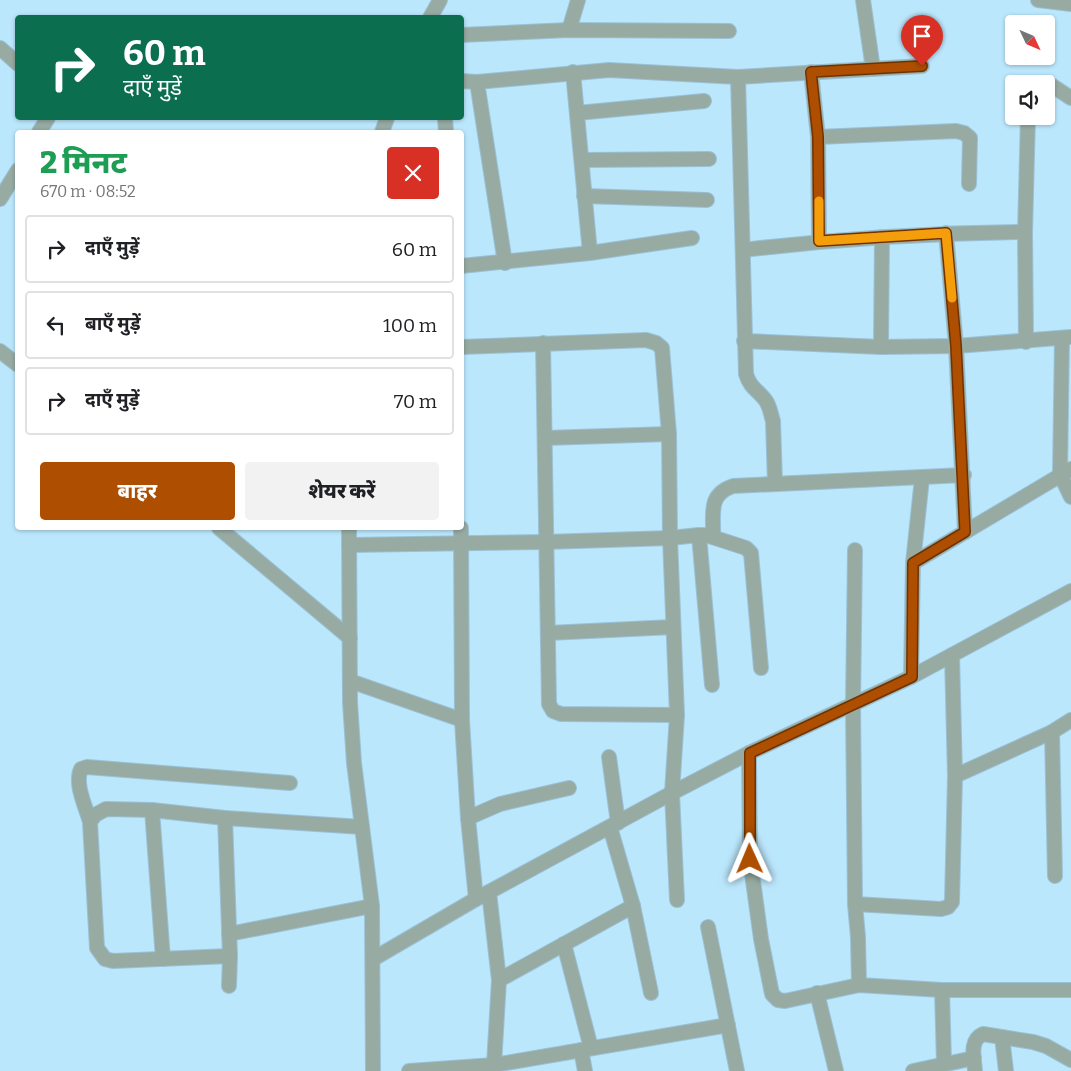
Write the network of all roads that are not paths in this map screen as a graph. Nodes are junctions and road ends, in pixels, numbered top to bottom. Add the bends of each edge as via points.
1 (440, 0) edge
2 (578, 0) edge
3 (863, 0) edge
4 (1038, 0) edge
5 (1071, 4) edge
6 (432, 15) edge
7 (568, 30) junction
8 (729, 31) dead end
9 (464, 35) edge
10 (0, 48) edge
11 (15, 61) edge
12 (922, 66) dead end
13 (873, 69) junction
14 (573, 72) junction
15 (811, 72) junction
16 (738, 77) junction
17 (464, 81) edge
18 (477, 82) junction
19 (1055, 88) edge
20 (1071, 98) edge
21 (704, 101) dead end
22 (577, 113) junction
23 (1028, 125) edge
24 (818, 137) junction
25 (709, 159) dead end
26 (582, 160) junction
27 (15, 175) edge
28 (969, 184) dead end
29 (584, 196) junction
30 (0, 199) edge
31 (707, 200) dead end
32 (1025, 232) junction
33 (946, 233) junction
34 (882, 237) junction
35 (692, 238) dead end
36 (819, 241) junction
37 (744, 250) junction
38 (590, 253) junction
39 (505, 263) junction
40 (464, 266) edge
41 (1067, 338) edge
42 (744, 341) junction
43 (1026, 342) junction
44 (543, 343) junction
45 (956, 346) junction
46 (464, 347) edge
47 (881, 347) junction
48 (0, 350) edge
49 (15, 362) edge
50 (669, 434) junction
51 (544, 438) junction
52 (1065, 471) edge
53 (964, 475) junction
54 (922, 478) junction
55 (775, 484) junction
56 (1071, 497) edge
57 (220, 530) edge
58 (349, 530) edge
59 (461, 530) edge
60 (965, 532) junction
61 (699, 535) junction
62 (713, 537) junction
63 (670, 538) junction
64 (545, 542) junction
65 (349, 544) junction
66 (461, 544) junction
67 (855, 550) dead end
68 (913, 563) junction
69 (1071, 591) edge
70 (673, 627) junction
71 (548, 633) junction
72 (350, 638) junction
73 (952, 655) junction
74 (761, 668) dead end
75 (912, 677) junction
76 (350, 681) junction
77 (712, 685) dead end
78 (853, 705) junction
79 (676, 715) junction
80 (462, 720) junction
81 (1071, 720) edge
82 (1052, 732) junction
83 (750, 753) junction
84 (609, 757) dead end
85 (955, 776) junction
86 (290, 783) dead end
87 (569, 788) dead end
88 (672, 793) junction
89 (152, 810) junction
90 (225, 818) junction
91 (468, 818) junction
92 (90, 822) junction
93 (614, 825) junction
94 (362, 827) junction
95 (1055, 876) dead end
96 (483, 896) junction
97 (678, 900) dead end
98 (855, 904) junction
99 (372, 906) junction
100 (632, 906) junction
101 (708, 927) dead end
102 (229, 934) junction
103 (564, 944) junction
104 (230, 956) junction
105 (163, 959) junction
106 (373, 959) junction
107 (499, 980) junction
108 (858, 985) junction
109 (229, 986) dead end
110 (942, 990) junction
111 (1071, 990) edge
112 (652, 993) dead end
113 (817, 993) junction
114 (728, 1025) junction
115 (1002, 1037) junction
116 (586, 1049) junction
117 (1071, 1060) edge
118 (944, 1063) junction
119 (975, 1064) edge
120 (494, 1065) junction
121 (373, 1071) edge
122 (409, 1071) edge
123 (585, 1071) edge
124 (737, 1071) edge
125 (836, 1071) edge
126 (914, 1071) edge
127 (1006, 1071) edge

1 - 6 street
2 - 7 street
3 - 13 street
4 - 5 street
7 - 8 street
7 - 9 street
10 - 11 street
12 - 13 street
13 - 15 street
14 - 16 street via 609,70
14 - 18 street
14 - 22 street
15 - 16 street
15 - 24 street
16 - 37 street
17 - 18 street
18 - 39 street
19 - 20 street
21 - 22 street
22 - 26 street
23 - 32 street
24 - 28 street via 943,131 964,133 970,138
24 - 36 street
25 - 26 street
26 - 29 street
27 - 30 street
29 - 31 street
29 - 38 street
32 - 33 street
32 - 43 street
33 - 34 street
33 - 45 street
34 - 36 street
34 - 47 street
35 - 38 street
36 - 37 street
37 - 42 street
38 - 39 street
39 - 40 street
41 - 43 street
41 - 52 street
42 - 47 street
42 - 55 street via 749,384 766,401 773,421
43 - 45 street
44 - 46 street
44 - 50 street via 646,340 656,343 662,348 664,357
44 - 51 street
45 - 47 street
45 - 53 street
48 - 49 street
50 - 51 street
50 - 63 street
51 - 64 street
52 - 56 street
52 - 60 street
53 - 54 street
53 - 60 street
54 - 55 street
54 - 68 street
55 - 62 street via 733,486 721,490 714,505
57 - 72 street
58 - 65 street
59 - 66 street
60 - 68 street
61 - 62 street
61 - 63 street
61 - 77 street
62 - 74 street via 746,548 751,553
63 - 64 street
63 - 70 street
64 - 66 street
64 - 71 street
65 - 66 street
65 - 72 street
66 - 80 street
67 - 78 street
68 - 75 street
69 - 73 street
70 - 71 street
70 - 79 street
71 - 79 street via 548,696 553,711 560,714
72 - 76 street
73 - 75 street
73 - 85 street
75 - 78 street
76 - 80 street
76 - 94 street via 354,763
78 - 83 street
78 - 98 street
79 - 88 street
80 - 91 street
81 - 82 street
82 - 85 street
82 - 95 street
83 - 88 street
83 - 113 street via 750,859 772,994 785,1001
84 - 93 street
85 - 98 street via 952,902 941,909
86 - 92 street via 87,767 79,774 79,783
87 - 91 street via 500,804
88 - 93 street
88 - 97 street
89 - 90 street
89 - 92 street via 106,809
89 - 105 street
90 - 94 street
90 - 102 street
91 - 96 street
92 - 105 street via 97,948 100,954 113,961
93 - 96 street
93 - 100 street
94 - 99 street
96 - 106 street
96 - 107 street
98 - 108 street
99 - 102 street
99 - 106 street
100 - 103 street
100 - 112 street
101 - 114 street
102 - 104 street
103 - 107 street
103 - 116 street
104 - 105 street
104 - 109 street
106 - 121 street
107 - 120 street
108 - 110 street
108 - 113 street
110 - 111 street
110 - 118 street
113 - 125 street
114 - 116 street
114 - 124 street
115 - 117 street via 1046,1046
115 - 119 street via 977,1036 974,1041
115 - 127 street
116 - 120 street
116 - 123 street
118 - 119 street
118 - 126 street
120 - 122 street

